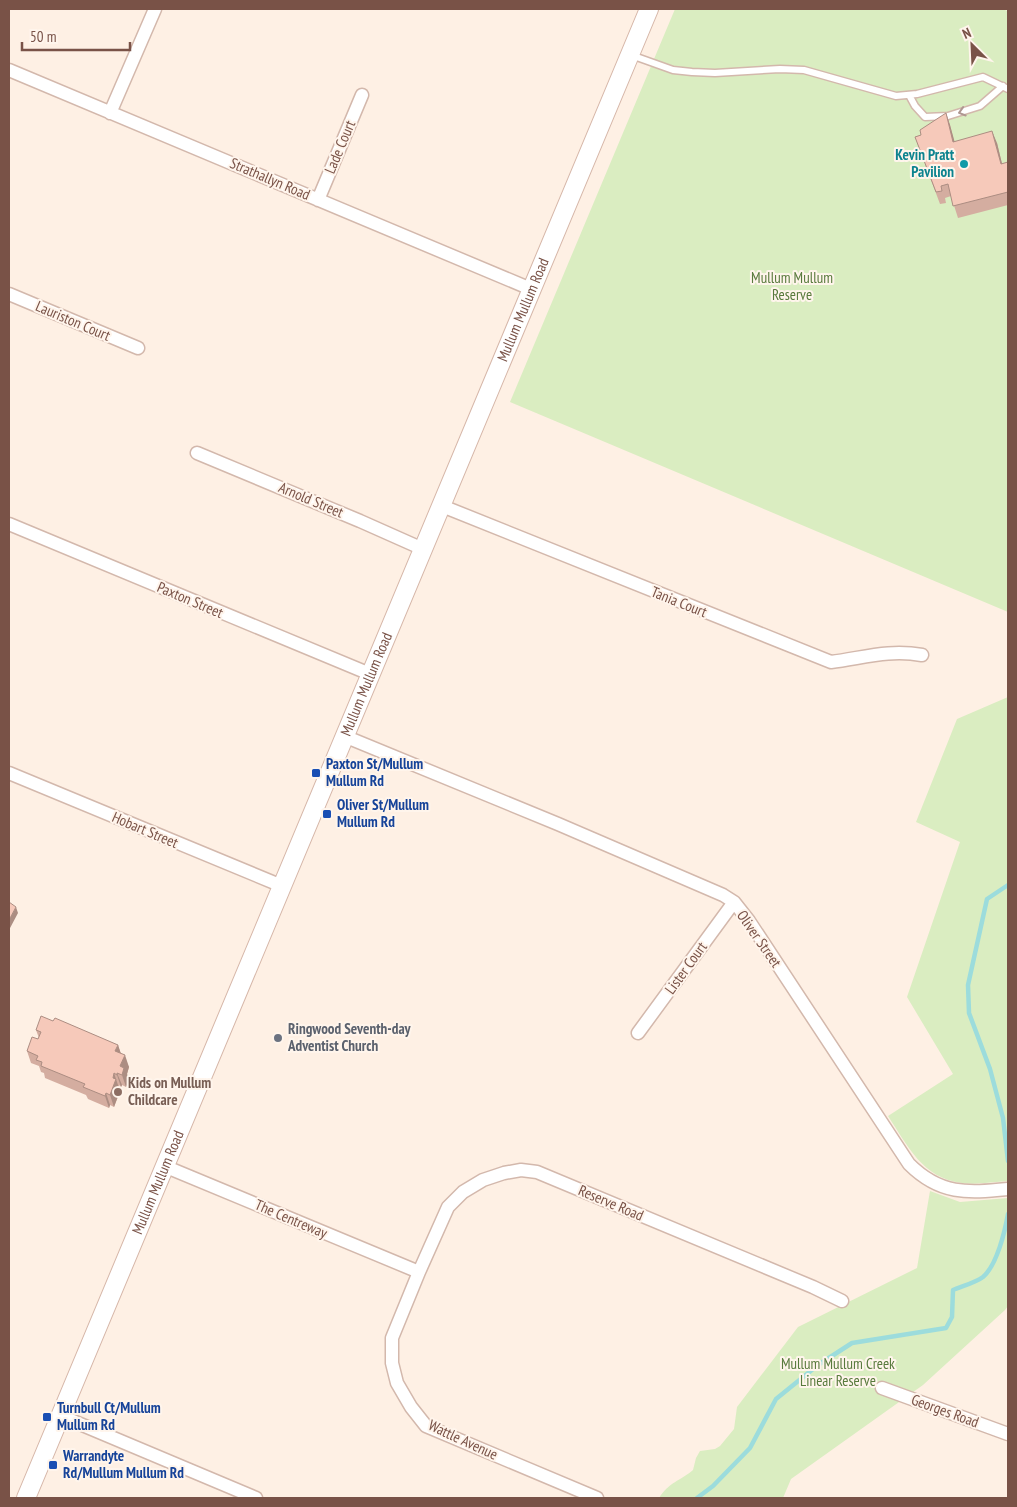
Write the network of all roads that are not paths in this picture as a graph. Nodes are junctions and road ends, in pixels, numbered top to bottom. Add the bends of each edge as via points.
1 (155, 9) edge
2 (649, 9) edge
3 (630, 54) junction
4 (9, 70) edge
5 (1005, 88) edge
6 (362, 95) dead end
7 (909, 95) junction
8 (110, 113) junction
9 (318, 200) junction
10 (531, 289) junction
11 (9, 294) edge
12 (138, 348) dead end
13 (197, 453) dead end
14 (442, 506) junction
15 (9, 524) edge
16 (423, 549) junction
17 (922, 655) dead end
18 (370, 674) junction
19 (344, 736) junction
20 (9, 773) edge
21 (282, 886) junction
22 (734, 902) junction
23 (638, 1033) dead end
24 (164, 1166) junction
25 (1006, 1190) edge
26 (419, 1272) junction
27 (842, 1301) dead end
28 (882, 1388) dead end
29 (61, 1416) junction
30 (1008, 1434) edge
31 (26, 1498) edge
32 (256, 1498) edge
33 (597, 1498) edge

1 - 8 street
2 - 3 street, Mullum Mullum Road
3 - 7 lane via 673,70 715,73 804,70 896,96
3 - 10 street, Mullum Mullum Road
4 - 8 street, Strathallyn Road
5 - 7 lane via 983,77
5 -> 7 lane via 980,106 948,116 925,116
6 - 9 street, Lade Court
8 - 9 street, Strathallyn Road
9 - 10 street, Strathallyn Road
10 - 14 street, Mullum Mullum Road
11 - 12 street, Lauriston Court
13 - 16 street, Arnold Street
14 - 16 street, Mullum Mullum Road
14 - 17 street, Tania Court via 831,662 885,652
15 - 18 street, Paxton Street
16 - 18 street, Mullum Mullum Road
18 - 19 street, Mullum Mullum Road
19 - 21 street, Mullum Mullum Road
19 - 22 street, Oliver Street via 686,878
20 - 21 street, Hobart Street
21 - 24 street, Mullum Mullum Road
22 - 23 street, Lister Court
22 - 25 street, Oliver Street via 908,1164 942,1188 962,1192
24 - 26 street, The Centreway
24 - 29 street, Mullum Mullum Road
26 - 27 street, Reserve Road via 448,1207 463,1192 483,1180 521,1170 536,1172
26 - 33 street, Wattle Avenue via 392,1338 392,1363 397,1383 411,1407 426,1426
28 - 30 street, Georges Road
29 - 31 street, Mullum Mullum Road
29 - 32 street

